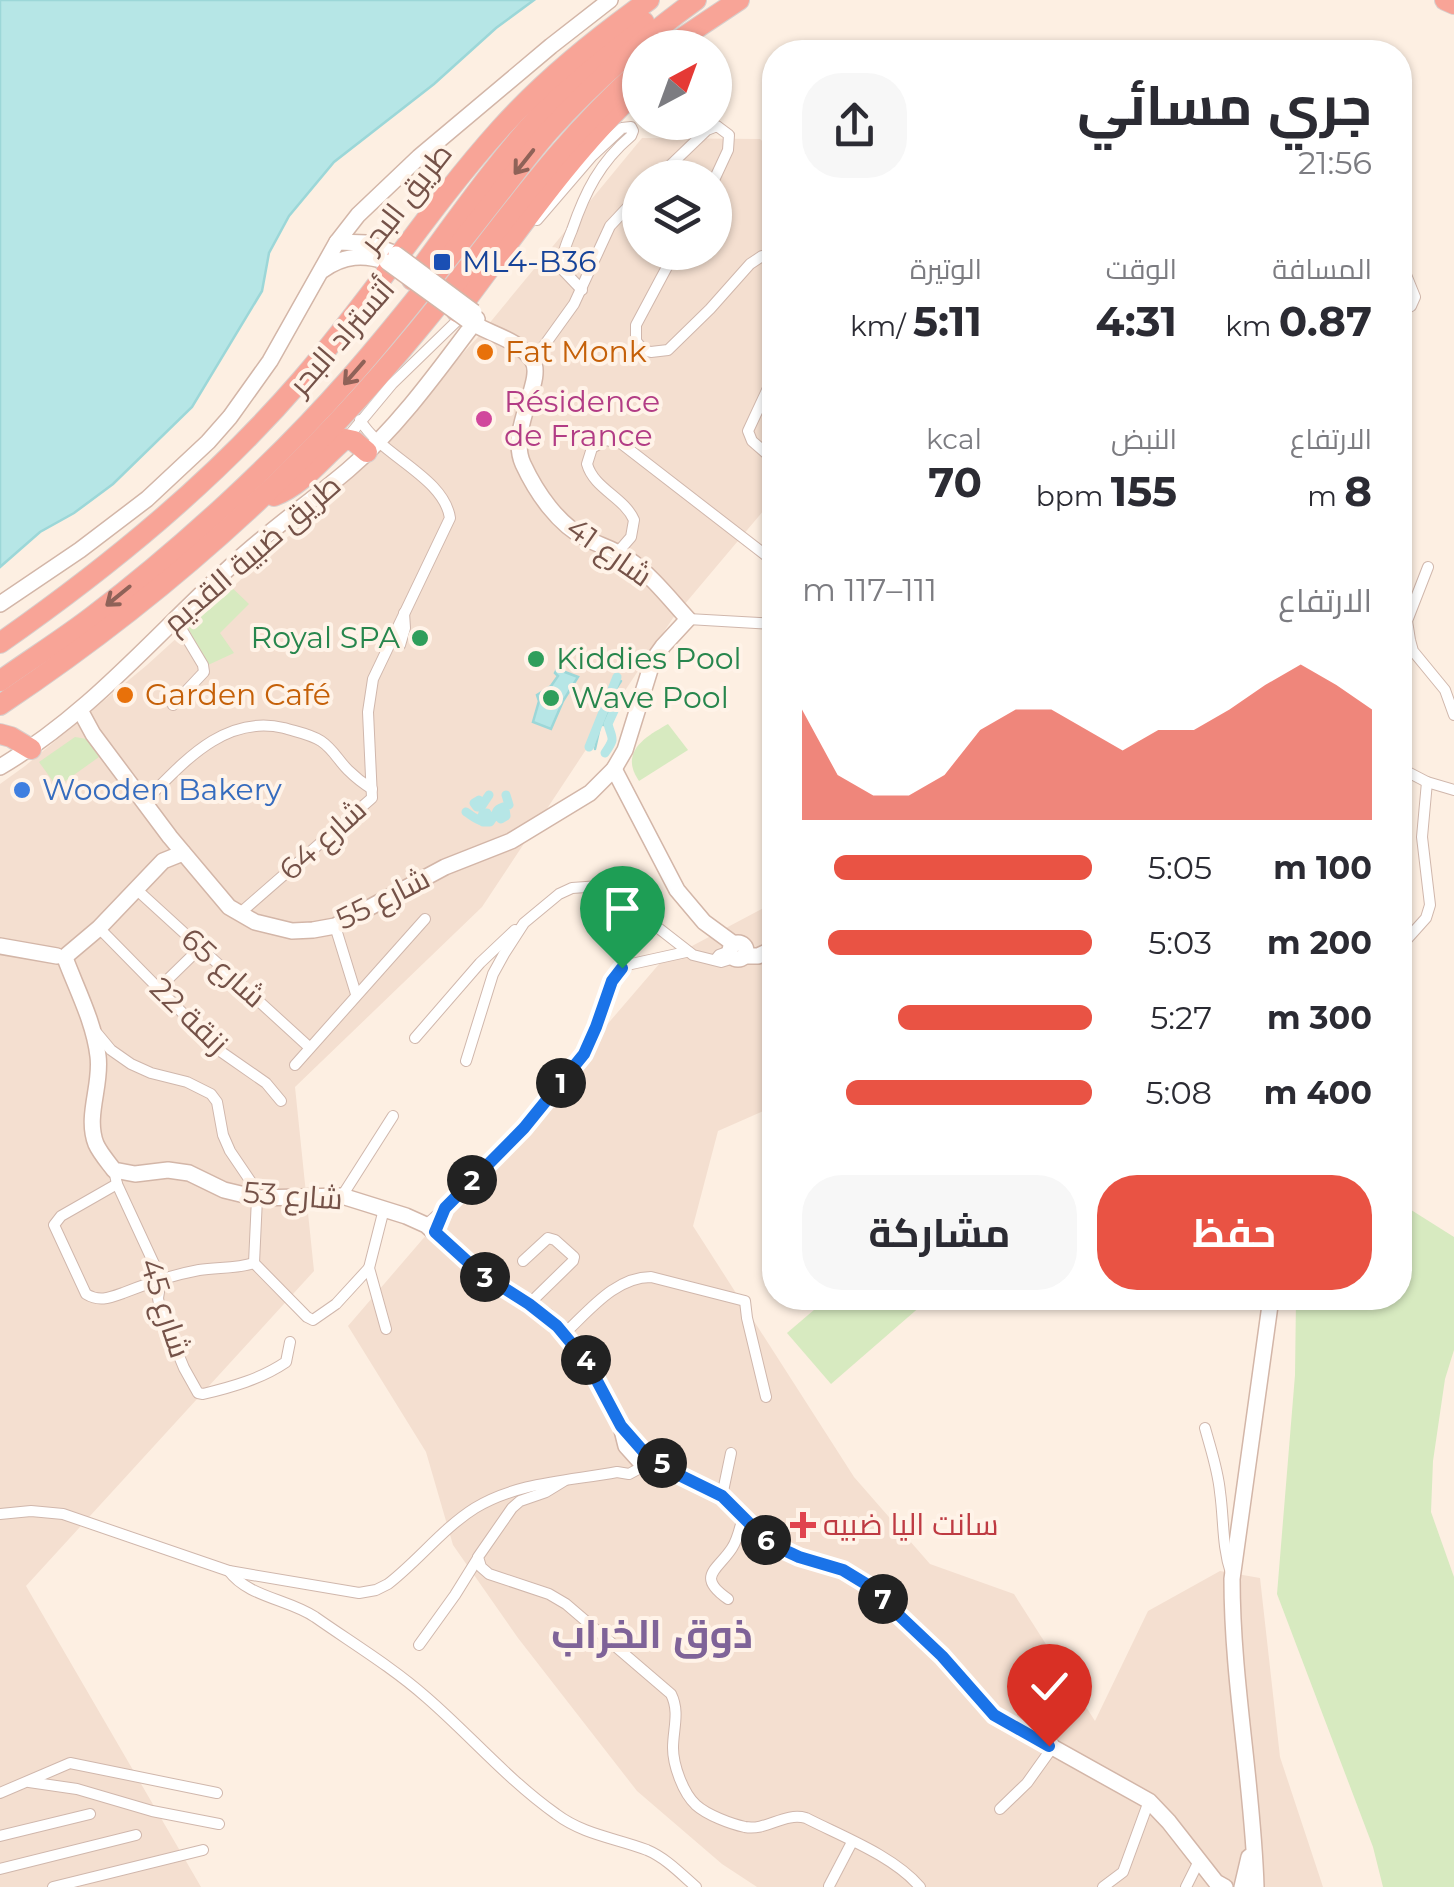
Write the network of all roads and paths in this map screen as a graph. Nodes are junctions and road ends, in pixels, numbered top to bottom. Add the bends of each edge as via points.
1 (610, 0) edge
2 (649, 0) edge
3 (694, 0) edge
4 (1445, 0) edge
5 (738, 1) edge
6 (1454, 4) edge
7 (694, 30) edge
8 (711, 30) edge
9 (622, 87) edge
10 (622, 106) edge
11 (676, 160) edge
12 (722, 160) edge
13 (622, 213) edge
14 (357, 216) junction
15 (336, 242) junction
16 (368, 243) junction
17 (762, 257) edge
18 (392, 258) junction
19 (665, 270) edge
20 (320, 272) junction
21 (416, 276) junction
22 (582, 290) junction
23 (469, 315) junction
24 (533, 360) junction
25 (762, 399) edge
26 (360, 420) junction
27 (347, 438) junction
28 (372, 446) junction
29 (762, 450) edge
30 (258, 501) junction
31 (618, 552) junction
32 (762, 552) edge
33 (1428, 566) dead end
34 (0, 604) edge
35 (1412, 608) edge
36 (688, 619) junction
37 (176, 620) junction
38 (762, 623) edge
39 (0, 643) edge
40 (1412, 647) edge
41 (0, 681) edge
42 (0, 705) edge
43 (173, 705) dead end
44 (1454, 714) edge
45 (74, 715) junction
46 (0, 734) edge
47 (31, 749) junction
48 (0, 767) edge
49 (614, 770) junction
50 (1412, 774) edge
51 (1427, 782) junction
52 (372, 789) junction
53 (1454, 790) edge
54 (145, 800) junction
55 (170, 837) junction
56 (183, 853) junction
57 (163, 861) junction
58 (136, 889) junction
59 (239, 914) junction
60 (425, 920) dead end
61 (524, 923) junction
62 (335, 926) junction
63 (94, 932) junction
64 (1412, 934) edge
65 (0, 946) edge
66 (200, 948) junction
67 (736, 951) junction
68 (686, 952) junction
69 (62, 954) junction
70 (762, 954) edge
71 (160, 988) junction
72 (356, 994) junction
73 (93, 1027) junction
74 (415, 1038) dead end
75 (310, 1047) junction
76 (466, 1061) dead end
77 (295, 1065) dead end
78 (281, 1101) dead end
79 (392, 1116) dead end
80 (116, 1177) junction
81 (342, 1196) junction
82 (257, 1198) junction
83 (384, 1208) junction
84 (430, 1228) junction
85 (523, 1261) dead end
86 (254, 1263) junction
87 (369, 1268) junction
88 (160, 1279) junction
89 (529, 1304) junction
90 (1269, 1310) edge
91 (386, 1328) dead end
92 (564, 1334) junction
93 (290, 1342) dead end
94 (766, 1398) dead end
95 (1204, 1428) dead end
96 (731, 1453) dead end
97 (637, 1460) junction
98 (564, 1481) junction
99 (722, 1496) junction
100 (0, 1514) edge
101 (743, 1516) junction
102 (478, 1557) junction
103 (229, 1570) junction
104 (1232, 1578) junction
105 (728, 1599) dead end
106 (419, 1646) dead end
107 (1052, 1748) junction
108 (28, 1782) junction
109 (0, 1793) edge
110 (217, 1793) dead end
111 (1148, 1801) junction
112 (1000, 1809) dead end
113 (90, 1814) dead end
114 (219, 1824) dead end
115 (136, 1835) dead end
116 (0, 1836) edge
117 (852, 1842) junction
118 (202, 1850) dead end
119 (1250, 1856) junction
120 (1199, 1861) junction
121 (0, 1870) edge
122 (1215, 1884) edge
123 (829, 1886) edge
124 (53, 1887) edge
125 (696, 1887) edge
126 (920, 1887) edge
127 (1102, 1887) edge
128 (1186, 1887) edge
129 (1242, 1887) edge
130 (1256, 1887) edge

1 - 14 street, طريق البحر via 419,156
2 - 39 highway, طريق البحر via 568,62 503,126 301,380 208,478 121,554
3 - 21 highway via 650,18 539,117
3 -> 41 highway, أتستراد البحر via 651,32 546,135 390,332 269,461 132,585
4 - 6 highway
5 - 7 highway
5 - 8 highway
9 - 30 highway, أتستراد البحر via 542,170 400,352
10 - 23 highway via 545,194
11 - 12 street via 717,126 730,142
13 - 22 street via 602,240
14 - 15 street, طريق البحر
14 - 16 street
15 - 16 street
15 - 20 street, طريق البحر
16 - 18 street
17 - 19 street via 668,350 652,352 636,342 636,324
18 - 20 street via 345,258
18 - 21 street, bridge
20 - 34 street, طريق البحر via 270,361 208,442 148,499
21 - 23 street, bridge
22 - 24 street
22 - 26 street via 561,268 563,254 589,185 631,136 629,126 592,156 476,302
23 - 24 street
23 - 28 street, طريق ضبية القديم via 426,386
24 - 31 street, شارع 41 via 534,382 518,434 523,464 562,522
25 - 29 street via 748,428
26 - 27 street
26 - 28 street
27 - 28 highway
27 - 30 highway via 284,493
28 - 37 street, طريق ضبية القديم
28 - 52 street, شارع 64 via 430,484 450,518 370,692
30 - 42 highway, أتستراد البحر via 120,619
31 - 32 street via 634,520 587,464 592,448 606,440 622,444
31 - 36 street, شارع 41
33 - 35 street
36 - 38 street
36 - 49 street via 654,660
37 - 43 street via 204,672
37 - 45 street, طريق ضبية القديم
40 - 44 street via 1445,690
45 - 47 street, طريق ضبية القديم
45 - 54 street, شارع 55
46 - 47 highway
47 - 48 street, طريق ضبية القديم
49 - 62 street, شارع 55 via 526,833
49 - 67 street via 677,890
50 - 51 street
51 - 53 street
51 - 64 street via 1422,837 1430,904
52 - 54 street via 311,736 250,727 209,741
52 - 59 street, شارع 64 via 369,802
54 - 55 street, شارع 55
55 - 56 street, شارع 55
55 - 57 street
56 - 57 street
56 - 59 street, شارع 55
57 - 58 street
58 - 63 street
58 - 66 street, شارع 65
59 - 62 street, شارع 55 via 292,932
60 - 72 street
61 - 68 street via 559,894 600,886
61 - 74 street via 480,962
61 - 76 street via 496,967
62 - 72 street
63 - 69 street
63 - 71 street, زنقة 22
65 - 69 street
66 - 71 street
66 - 75 street, شارع 65
67 - 68 street via 715,960
67 - 70 street
68 - 84 street via 627,965 616,975 584,1054
69 - 73 street
71 - 78 street, زنقة 22 via 220,1051 266,1082
72 - 75 street
73 - 80 street via 99,1069 93,1132
73 - 82 street via 132,1064 211,1094 230,1152
75 - 77 street
79 - 81 street
80 - 82 street, شارع 53 via 168,1170
80 - 88 street, شارع 45
80 - 88 street via 61,1216 54,1230 91,1298
81 - 82 street, شارع 53
81 - 83 street, شارع 53
82 - 86 street
83 - 84 street, شارع 53
83 - 87 street
84 - 89 street, شارع 53 via 480,1273
85 - 89 street via 548,1238 574,1256
86 - 87 street via 313,1320
86 - 88 street
87 - 91 street
88 - 93 street, شارع 45 via 160,1310 200,1394 276,1368 286,1362
89 - 92 street, شارع 53
90 - 104 street
92 - 94 street via 638,1277 745,1301
92 - 97 street, شارع 53 via 597,1378
95 - 104 street
96 - 99 street
97 - 98 street
97 - 99 street
98 - 102 street via 512,1508
98 - 103 street via 510,1491 472,1510 376,1590 349,1592
99 - 101 street
100 - 103 street via 64,1514
101 - 105 street via 734,1546 711,1576
101 - 107 street via 781,1549 866,1584 994,1715
102 - 106 street
102 - 117 street via 489,1574 566,1604 671,1694 674,1761 696,1806 752,1828 799,1816
103 - 125 street via 240,1583 303,1610 400,1676 563,1820 652,1852
104 - 119 street
107 - 111 street
107 - 112 street
108 - 109 street
108 - 110 street via 77,1764
108 - 114 street
111 - 120 street
111 - 127 street via 1123,1872
113 - 116 street
115 - 121 street
117 - 123 street
117 - 126 street
118 - 124 street
119 - 122 street via 1236,1878
119 - 129 street
119 - 130 street
120 - 122 street
120 - 128 street

